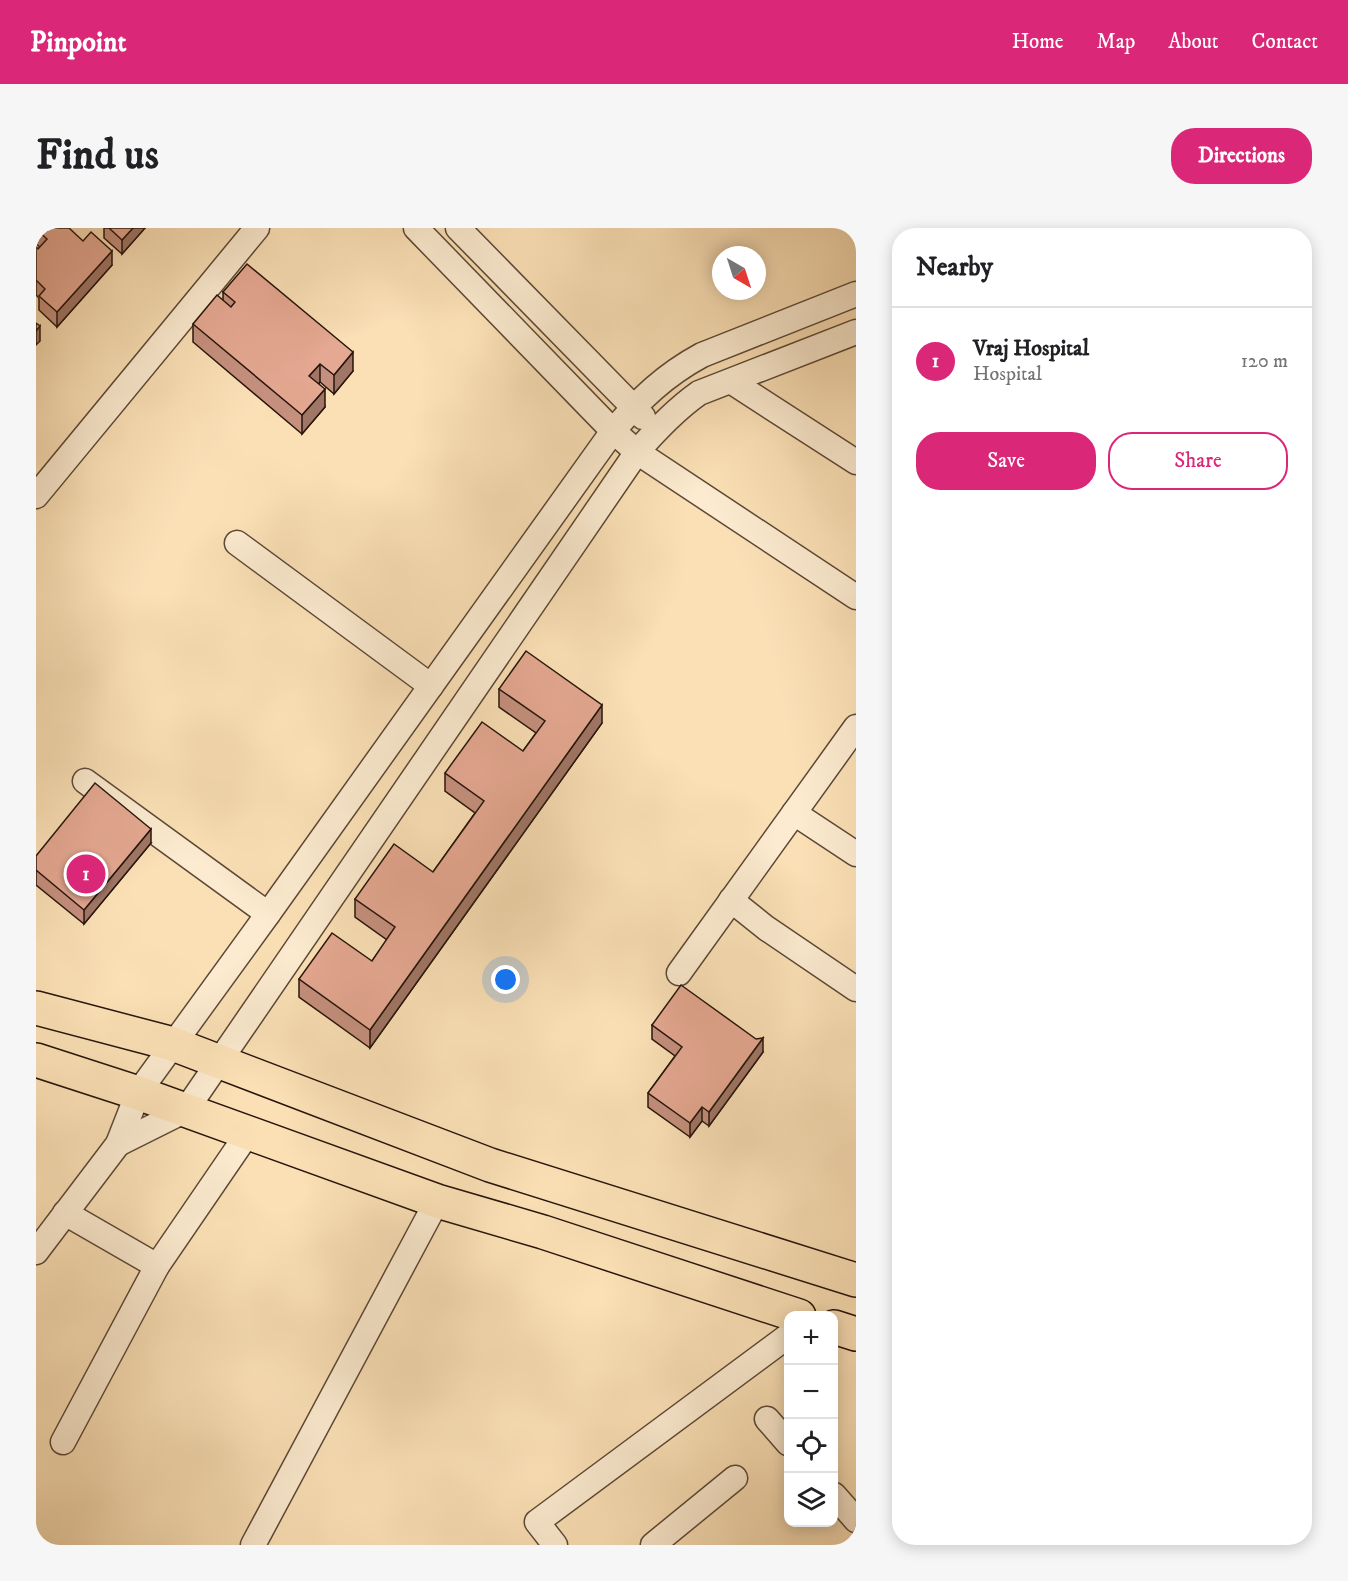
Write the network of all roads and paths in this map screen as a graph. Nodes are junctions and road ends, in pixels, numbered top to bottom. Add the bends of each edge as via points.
1 (257, 228) edge
2 (416, 228) edge
3 (458, 228) edge
4 (856, 294) edge
5 (856, 332) edge
6 (732, 382) junction
7 (633, 407) junction
8 (657, 429) junction
9 (613, 431) junction
10 (637, 452) junction
11 (856, 462) edge
12 (36, 496) edge
13 (237, 543) dead end
14 (856, 597) edge
15 (431, 686) junction
16 (856, 727) edge
17 (85, 781) dead end
18 (794, 813) junction
19 (856, 854) edge
20 (731, 900) junction
21 (268, 914) junction
22 (679, 973) dead end
23 (856, 989) edge
24 (36, 1008) edge
25 (172, 1044) junction
26 (36, 1060) edge
27 (220, 1061) junction
28 (138, 1093) junction
29 (186, 1110) junction
30 (248, 1133) junction
31 (118, 1144) junction
32 (437, 1201) junction
33 (65, 1213) junction
34 (36, 1252) edge
35 (157, 1266) junction
36 (856, 1280) edge
37 (784, 1311) edge
38 (838, 1328) edge
39 (856, 1334) edge
40 (784, 1340) edge
41 (767, 1419) dead end
42 (784, 1438) edge
43 (63, 1442) dead end
44 (735, 1478) dead end
45 (838, 1500) edge
46 (856, 1520) edge
47 (253, 1545) edge
48 (555, 1545) edge
49 (652, 1545) edge

1 - 12 street
2 - 9 street
3 - 7 street
4 - 7 street via 702,355 648,391
5 - 6 street
6 - 8 street via 699,393
6 - 11 street
7 - 8 street
7 - 9 street
8 - 10 street
9 - 10 street
9 - 15 street
10 - 14 street
10 - 27 street
13 - 15 street
15 - 21 street
16 - 18 street
17 - 21 street
18 - 19 street
18 - 20 street
20 - 22 street
20 - 23 street
21 - 25 street
24 - 25 highway
25 - 27 highway
25 - 28 street
26 - 28 highway
27 - 29 street
27 - 36 highway via 490,1165
28 - 29 highway
28 - 31 street
29 - 30 highway
29 - 31 street
30 - 32 highway
30 - 35 street
31 - 33 street
32 - 37 highway
32 - 47 street
33 - 34 street
33 - 35 street
35 - 43 street
38 - 39 highway
40 - 48 street via 537,1522
41 - 42 street
44 - 49 street
45 - 46 street

